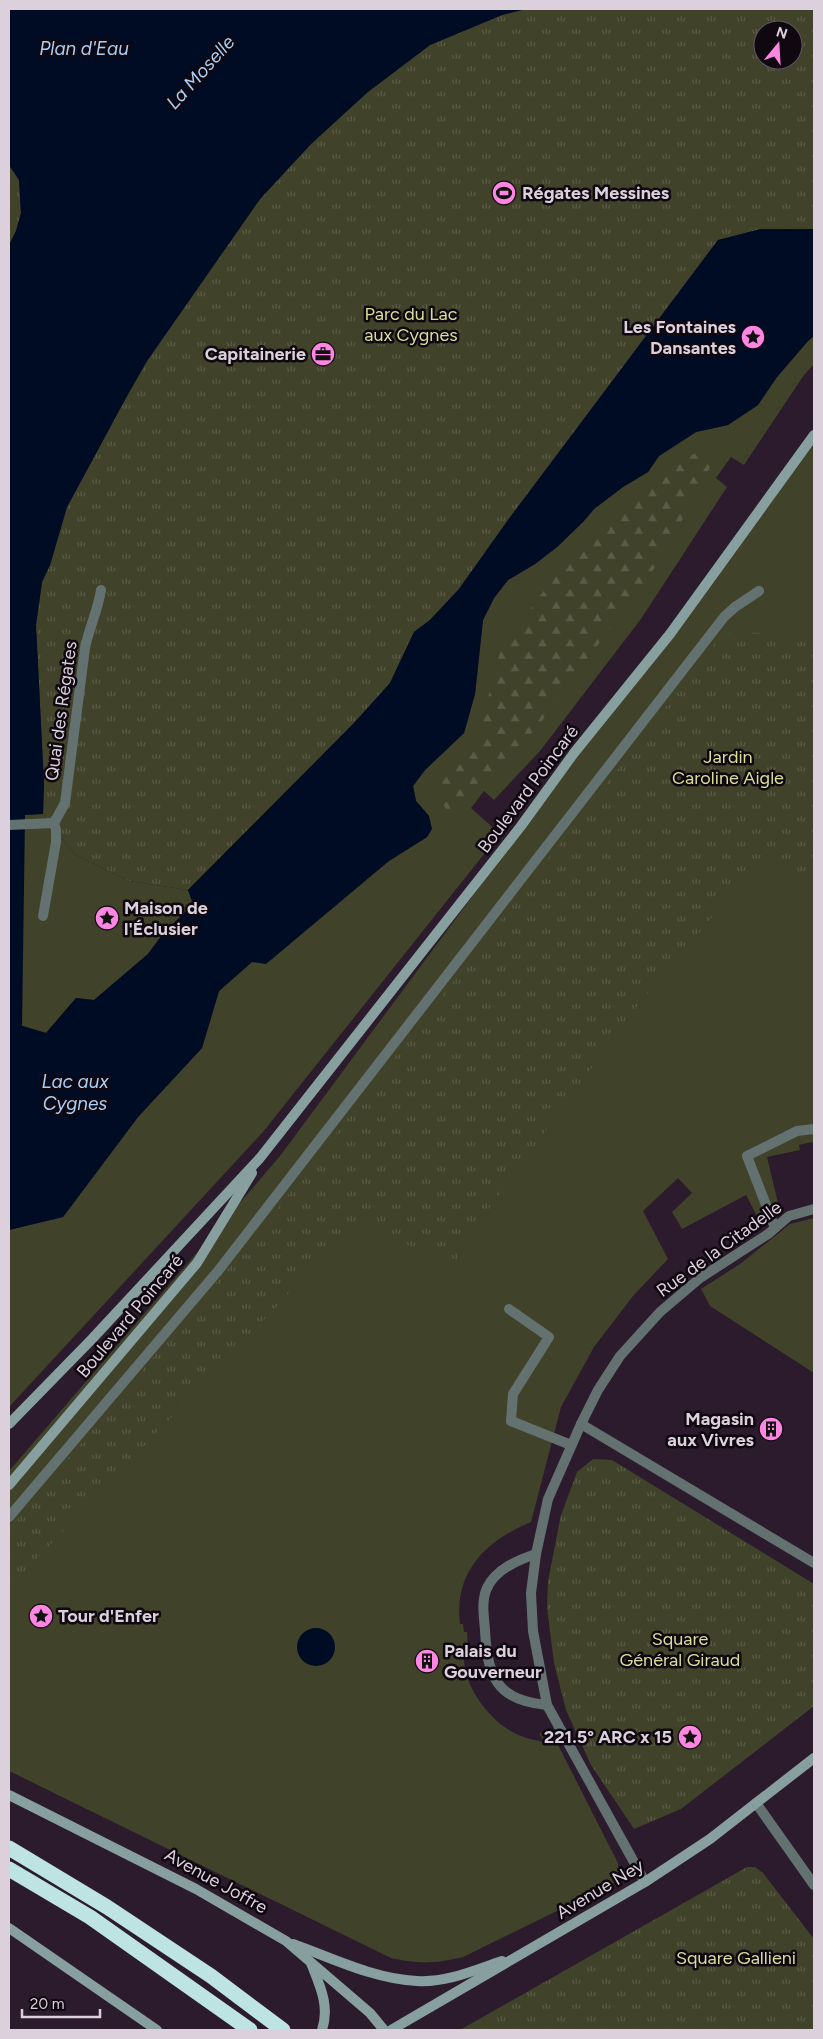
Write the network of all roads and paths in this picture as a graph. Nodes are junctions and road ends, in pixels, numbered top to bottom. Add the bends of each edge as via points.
1 (814, 434) edge
2 (101, 590) dead end
3 (759, 591) dead end
4 (54, 823) junction
5 (9, 824) edge
6 (43, 916) dead end
7 (814, 1129) edge
8 (260, 1158) junction
9 (814, 1209) edge
10 (775, 1228) junction
11 (509, 1309) dead end
12 (9, 1424) edge
13 (581, 1424) junction
14 (571, 1445) junction
15 (9, 1485) edge
16 (9, 1517) edge
17 (536, 1554) junction
18 (814, 1563) edge
19 (546, 1705) junction
20 (814, 1758) edge
21 (9, 1795) edge
22 (756, 1803) junction
23 (9, 1848) edge
24 (9, 1868) edge
25 (645, 1882) junction
26 (814, 1885) edge
27 (9, 1928) edge
28 (286, 1941) junction
29 (524, 1954) junction
30 (311, 1962) junction
31 (322, 2029) edge
32 (157, 2030) edge
33 (250, 2030) edge
34 (283, 2030) edge
35 (384, 2030) edge
36 (391, 2030) edge

1 - 8 street, Boulevard Poincaré via 670,634
2 - 4 street, Quai des Régates via 85,648 65,803
3 - 16 street via 724,618 218,1271
4 - 5 street
4 - 6 street via 56,842
7 - 10 street via 796,1131 747,1156
8 - 12 street, Boulevard Poincaré
8 - 15 street, Boulevard Poincaré via 197,1262
9 - 10 street, Rue de la Citadelle via 789,1216
10 - 13 street, Rue de la Citadelle via 700,1278 660,1312 620,1356
11 - 14 street via 548,1337 512,1394 511,1421
13 - 14 street, Rue de la Citadelle
13 - 18 street
14 - 17 street, Rue de la Citadelle via 548,1499
17 - 19 street, Rue de la Citadelle via 532,1612
17 - 19 street via 516,1561 495,1576 487,1587 483,1600 486,1658 501,1689 530,1704
19 - 25 street, Rue de la Citadelle
20 - 22 street, Avenue Ney
21 - 28 street, Avenue Joffre via 196,1889
22 - 25 street, Avenue Ney via 710,1839
22 - 26 street
23 - 34 highway via 115,1912 211,1976
24 - 33 highway via 90,1918
25 - 29 street, Avenue Ney
27 - 32 street
28 - 29 street via 377,1974 418,1982 445,1979
28 - 30 street, Avenue Joffre
29 - 36 street, Avenue Ney
30 - 31 street via 325,2002
30 - 35 street, Avenue Joffre via 370,2013

